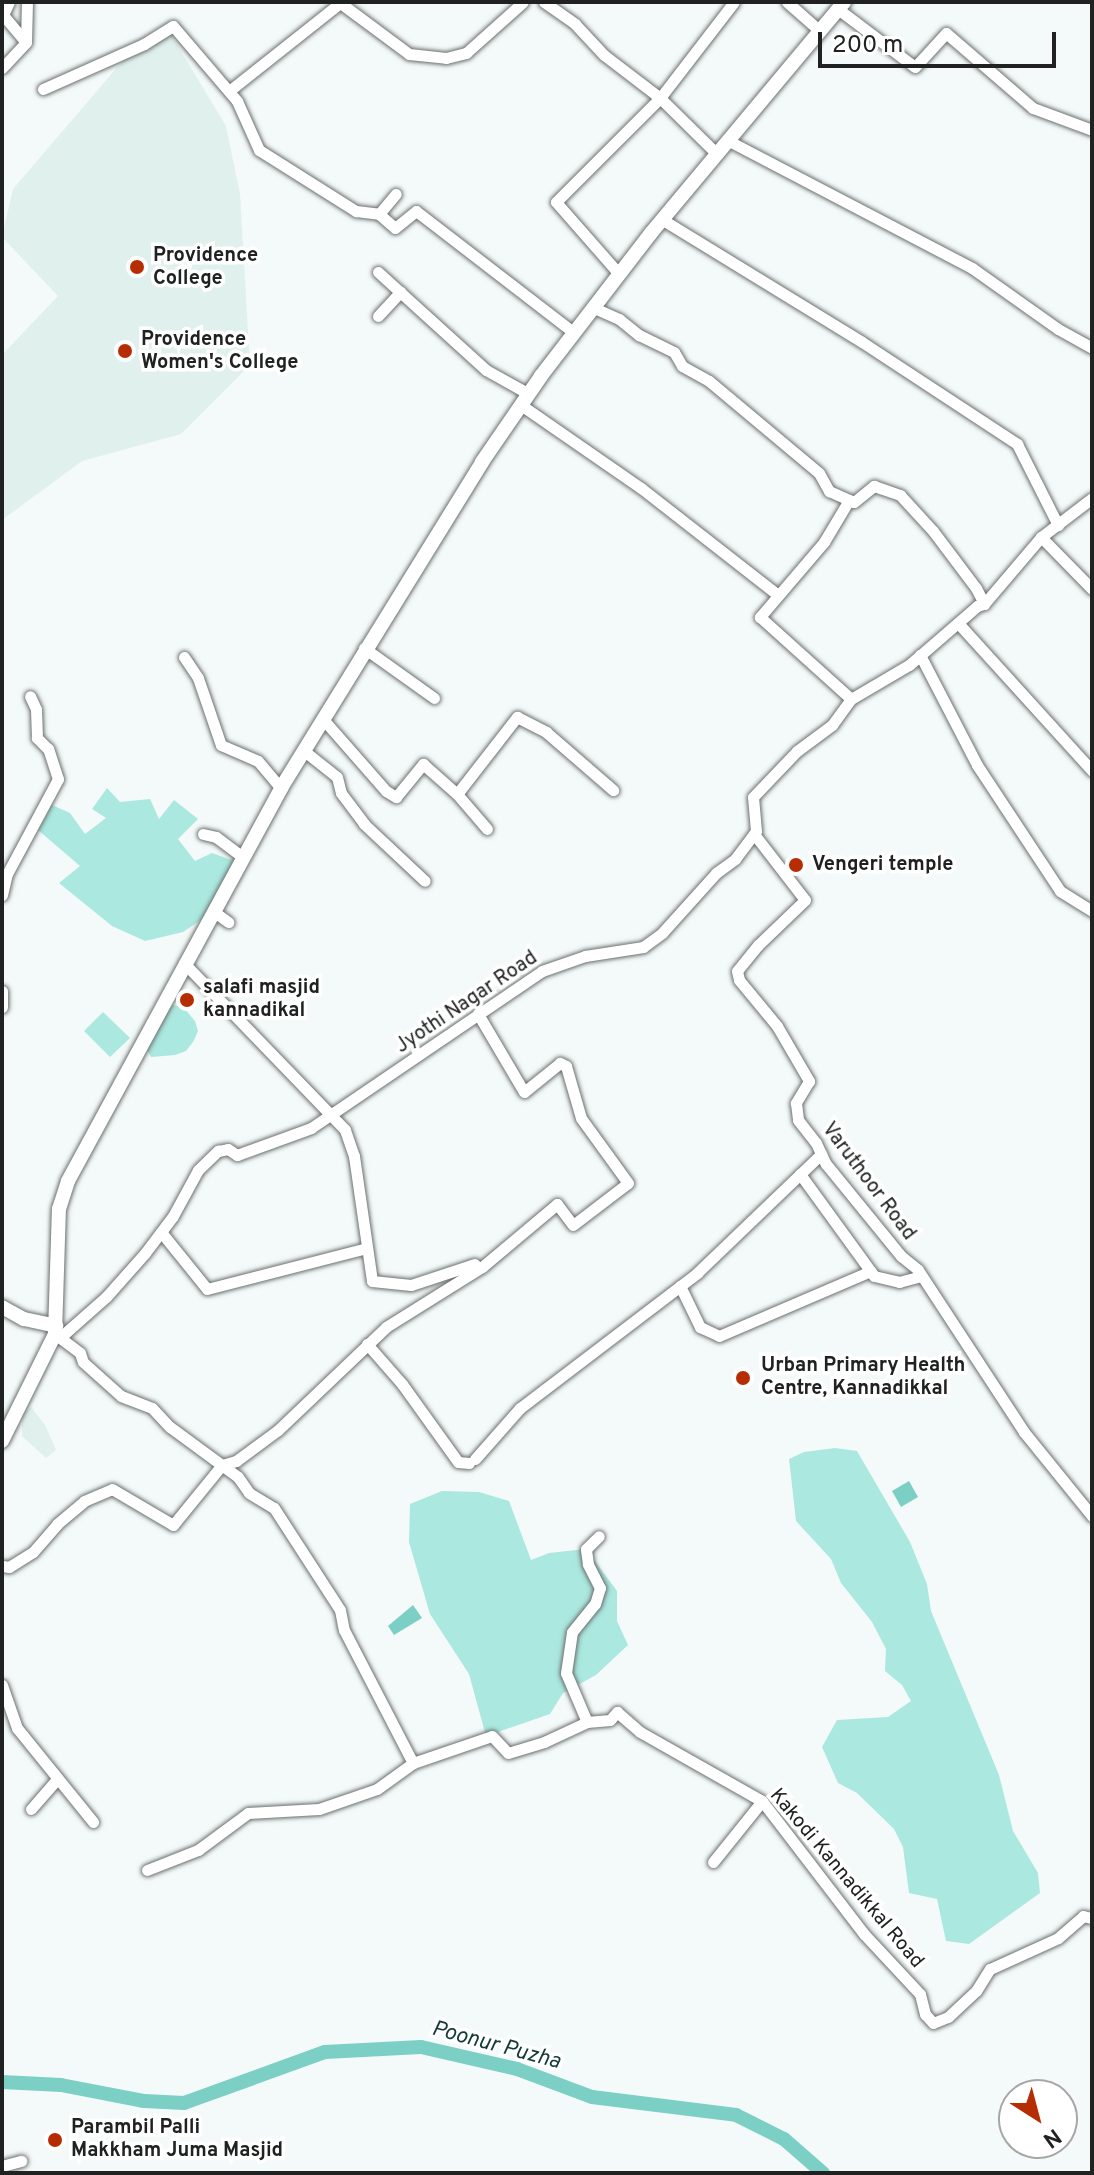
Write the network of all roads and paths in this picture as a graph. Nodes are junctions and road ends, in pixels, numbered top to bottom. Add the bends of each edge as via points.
1 (9, 2) edge
2 (27, 2) edge
3 (523, 2) edge
4 (734, 2) edge
5 (787, 2) edge
6 (340, 3) edge
7 (550, 3) edge
8 (841, 5) edge
9 (820, 31) junction
10 (26, 42) junction
11 (2, 68) edge
12 (43, 89) dead end
13 (229, 91) junction
14 (660, 98) junction
15 (1092, 130) edge
16 (729, 141) junction
17 (717, 154) junction
18 (396, 194) dead end
19 (379, 214) junction
20 (663, 220) junction
21 (378, 272) dead end
22 (619, 274) junction
23 (400, 292) junction
24 (592, 307) junction
25 (378, 316) dead end
26 (573, 332) junction
27 (1092, 348) edge
28 (525, 399) junction
29 (1092, 498) edge
30 (849, 500) junction
31 (1058, 525) junction
32 (1041, 537) junction
33 (1092, 589) edge
34 (778, 595) junction
35 (984, 604) junction
36 (958, 623) junction
37 (364, 648) junction
38 (920, 655) junction
39 (184, 657) dead end
40 (30, 696) dead end
41 (434, 698) dead end
42 (851, 699) junction
43 (322, 718) junction
44 (303, 750) junction
45 (1092, 771) edge
46 (281, 788) junction
47 (613, 790) dead end
48 (457, 794) junction
49 (487, 829) dead end
50 (203, 834) dead end
51 (754, 834) junction
52 (243, 857) junction
53 (425, 881) dead end
54 (2, 895) edge
55 (213, 911) junction
56 (1092, 911) edge
57 (228, 922) dead end
58 (184, 963) junction
59 (2, 991) edge
60 (2, 1007) edge
61 (478, 1014) junction
62 (331, 1114) junction
63 (821, 1154) junction
64 (800, 1174) junction
65 (161, 1232) junction
66 (367, 1248) junction
67 (490, 1257) junction
68 (871, 1271) junction
69 (921, 1276) junction
70 (680, 1286) junction
71 (2, 1307) edge
72 (55, 1330) junction
73 (367, 1344) junction
74 (2, 1441) edge
75 (222, 1465) junction
76 (1090, 1511) edge
77 (599, 1536) dead end
78 (2, 1566) edge
79 (2, 1685) edge
80 (587, 1722) junction
81 (413, 1763) junction
82 (56, 1780) junction
83 (762, 1801) junction
84 (31, 1809) dead end
85 (93, 1822) dead end
86 (713, 1862) dead end
87 (147, 1870) dead end
88 (1092, 1918) edge
89 (21, 2161) dead end
90 (2, 2166) edge

1 - 10 street via 3,15
2 - 10 street
3 - 6 street via 466,53 446,58 409,54
4 - 14 street
5 - 9 street
6 - 13 street
7 - 14 street via 604,55
8 - 9 main road
8 - 15 street via 915,67 946,33 1033,108
9 - 16 main road
10 - 11 street
12 - 13 street via 173,26
13 - 19 street via 259,150 356,211
14 - 17 street
14 - 22 street via 556,202
16 - 17 main road
16 - 27 street via 972,268
17 - 20 main road
18 - 19 street
19 - 26 street via 395,228 416,211
20 - 22 main road
20 - 31 street via 1017,444
21 - 23 street
22 - 24 main road
23 - 25 street
23 - 28 street
24 - 26 main road
24 - 30 street via 674,352 682,366 709,381 819,473 829,491
26 - 28 main road
28 - 34 street
28 - 37 main road
29 - 31 street
30 - 34 street via 824,542
30 - 35 street via 854,502 874,486 900,495 933,531
31 - 32 street
32 - 33 street
32 - 35 street
34 - 42 street via 760,617
35 - 36 street
36 - 38 street
36 - 45 street
37 - 41 street
37 - 43 main road
38 - 42 street
38 - 56 street via 977,765 1060,891
39 - 46 street via 198,678 221,745 258,761
40 - 54 street via 37,738 48,749 58,779 7,874
42 - 51 street via 832,725 797,751 753,797
43 - 44 main road
43 - 48 street via 396,797 423,764
44 - 46 main road
44 - 53 street via 337,777 341,793 364,824
46 - 52 main road
47 - 48 street via 546,732 517,717
48 - 49 street
50 - 52 street
51 - 61 street, Jyothi Nagar Road via 643,947 585,956 542,971
51 - 63 street, Varuthoor Road via 805,900 737,971 809,1081 796,1103 798,1120
52 - 55 main road
55 - 57 street
55 - 58 main road
58 - 62 street
58 - 72 main road via 68,1181 59,1209
59 - 60 street
61 - 62 street, Jyothi Nagar Road
61 - 67 street via 524,1092 560,1063 566,1066 581,1118 628,1183 573,1225 557,1204
62 - 65 street, Jyothi Nagar Road via 311,1128 237,1155 228,1149 218,1151 198,1170
62 - 66 street via 345,1130 354,1156
63 - 64 street
63 - 69 street, Varuthoor Road
64 - 68 street
64 - 70 street
65 - 66 street via 207,1289
65 - 72 street, Jyothi Nagar Road via 106,1297 64,1334
66 - 67 street via 372,1281 411,1285
67 - 73 street
68 - 69 street via 899,1282
68 - 70 street via 719,1336 700,1327
69 - 76 street, Varuthoor Road via 1024,1432
70 - 73 street via 520,1408 472,1461 458,1462
71 - 72 main road
72 - 74 main road
72 - 75 street via 121,1396 152,1408
73 - 75 street via 278,1430 236,1461
75 - 78 street via 173,1525 112,1489 84,1501 33,1552
75 - 81 street via 249,1493 274,1508 313,1564
77 - 80 street via 586,1549 600,1588 595,1604 572,1632 566,1673
79 - 82 street via 17,1728
80 - 81 street, Kakodi Kannadikkal Road via 508,1753 486,1736
80 - 83 street, Kakodi Kannadikkal Road via 610,1720 617,1712 640,1732
81 - 87 street via 377,1789 319,1809 248,1813 198,1850
82 - 84 street
82 - 85 street
83 - 86 street
83 - 88 street, Kakodi Kannadikkal Road via 864,1934 920,1994 933,2023 948,2017 976,1991 990,1969 1058,1938 1083,1916
89 - 90 street

